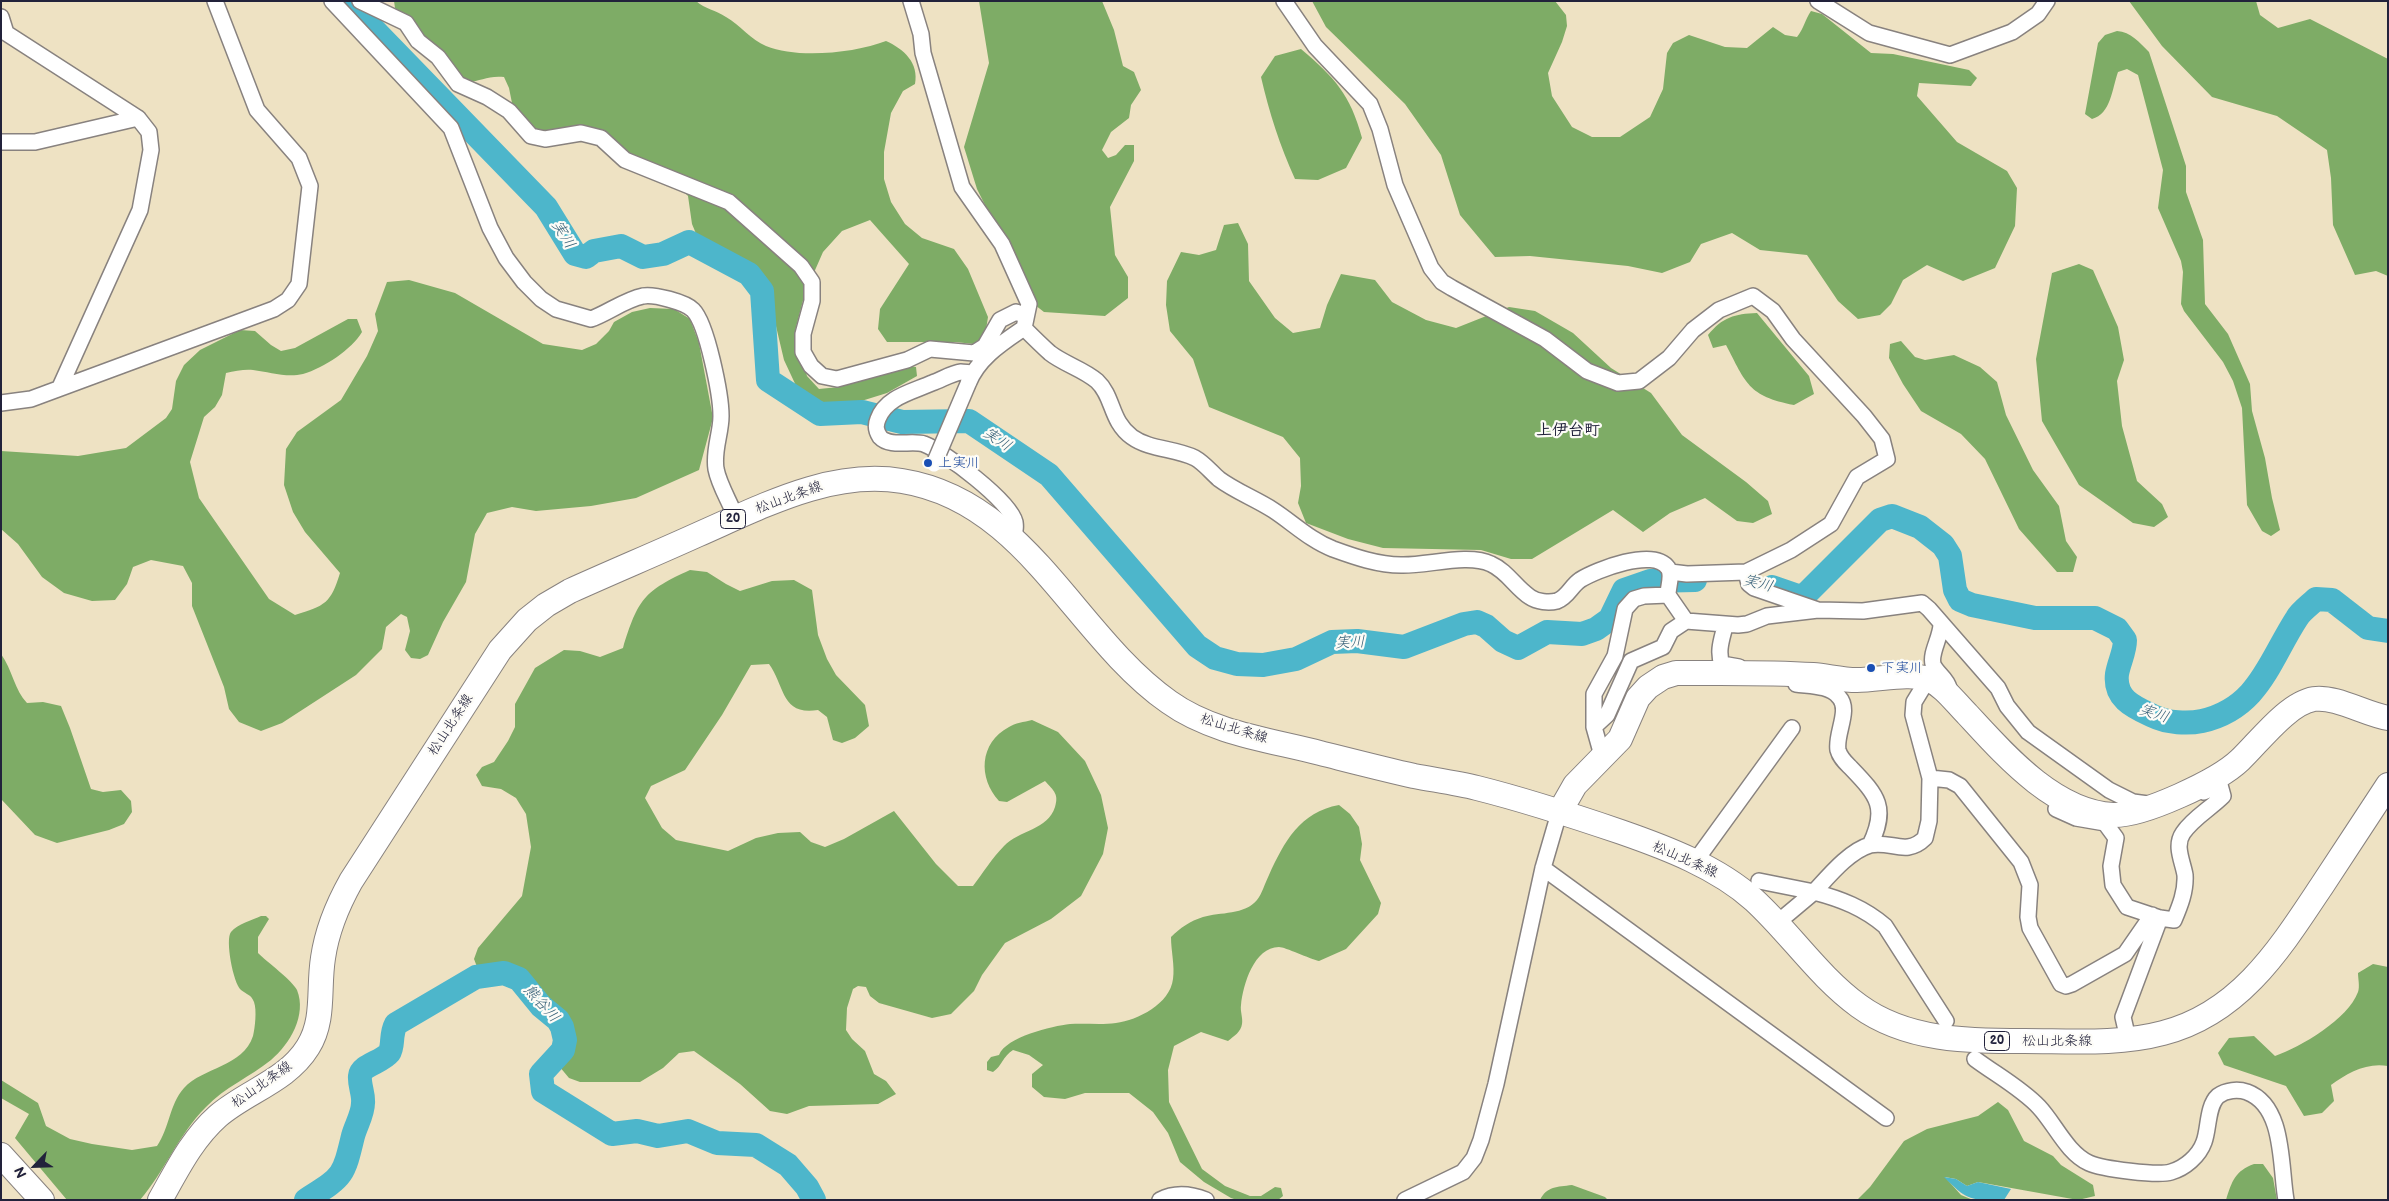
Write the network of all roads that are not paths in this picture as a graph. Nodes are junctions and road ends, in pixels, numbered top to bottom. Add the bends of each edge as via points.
1 (215, 1) edge
2 (332, 1) edge
3 (912, 1) edge
4 (1284, 1) edge
5 (1818, 1) edge
6 (2047, 1) edge
7 (360, 2) edge
8 (1, 17) edge
9 (138, 118) junction
10 (1, 142) edge
11 (1025, 322) junction
12 (970, 379) junction
13 (60, 387) junction
14 (1, 403) edge
15 (924, 486) junction
16 (736, 518) junction
17 (1012, 537) junction
18 (1747, 577) junction
19 (1669, 584) junction
20 (1818, 610) junction
21 (1686, 622) junction
22 (1940, 624) junction
23 (1725, 626) junction
24 (1737, 674) junction
25 (1763, 674) junction
26 (1928, 679) junction
27 (1949, 696) junction
28 (2388, 718) edge
29 (1594, 726) junction
30 (1792, 728) dead end
31 (1602, 759) junction
32 (2244, 770) dead end
33 (1930, 778) junction
34 (2220, 785) junction
35 (2388, 785) edge
36 (2192, 789) junction
37 (2155, 805) junction
38 (2050, 806) dead end
39 (1559, 813) junction
40 (2093, 817) junction
41 (1870, 845) junction
42 (1694, 863) junction
43 (1542, 868) junction
44 (1759, 881) dead end
45 (1814, 892) junction
46 (2156, 916) junction
47 (1777, 923) junction
48 (1946, 1021) dead end
49 (2128, 1039) junction
50 (1975, 1059) dead end
51 (1886, 1118) dead end
52 (1, 1155) edge
53 (42, 1200) edge
54 (160, 1200) edge
55 (1160, 1200) edge
56 (1206, 1200) edge
57 (1405, 1200) edge
58 (2286, 1200) edge

1 - 13 street via 257,110 299,158 310,186 298,284 288,300 274,309
2 - 16 street via 451,128 490,228 506,258 541,299 556,309 590,319 643,296 661,297 693,309 708,341 721,414 714,455 716,471
3 - 11 street via 923,54 962,187 1002,244 1029,304
4 - 18 street via 1314,46 1370,104 1395,185 1431,268 1442,282 1545,339 1587,372 1618,383 1639,381 1669,358 1693,330 1713,315 1753,296 1773,311 1793,339 1864,416 1882,439 1887,459 1857,477 1831,524
5 - 6 street via 1869,33 1950,55 2012,32 2038,14
7 - 11 street via 406,23 418,41 438,57 458,84 509,111 532,136 545,139 581,133 600,138 625,160 728,202 801,266 812,282 803,352 822,376 837,379 907,360 930,349 974,353 986,346 1000,320 1016,312
8 - 9 street via 6,33
9 - 10 street via 35,142
9 - 13 street via 149,132 151,150 140,210
11 - 12 street via 994,349
11 - 19 street via 1050,353 1096,380 1104,389 1118,423 1132,438 1197,459 1220,480 1274,510 1308,536 1331,548 1379,564 1402,566 1474,559 1490,563 1503,572 1530,598 1551,602 1560,600 1579,581 1620,562 1644,559 1663,563
12 - 15 street, bridge
12 - 17 street via 960,372 901,396 881,410 876,425 882,438 923,444 954,461 980,482 1006,507 1015,521 1016,530
13 - 14 street via 31,399
15 - 16 main road, 松山北条線 / 20 via 877,479 820,486
15 - 17 main road, 松山北条線 / 20 via 958,498
16 - 54 main road, 松山北条線 / 20 via 570,591 527,620 500,650 351,880 335,910 322,960 320,1014 308,1048 282,1075 234,1104 204,1130
17 - 39 main road, 松山北条線 / 20 via 1131,671 1172,705 1193,716 1226,729 1410,775 1476,788
18 - 19 street via 1696,574
18 - 20 street via 1754,588
19 - 21 street
19 - 29 street via 1634,599 1625,609 1615,656 1594,694
20 - 22 street via 1863,611 1922,604
20 - 23 street via 1766,616 1748,624
21 - 23 street
21 - 29 street via 1671,631 1663,646 1631,661 1607,715
22 - 27 street via 1941,634 1932,657 1948,685
22 - 37 street via 1998,688 2007,706 2028,732 2109,790 2133,802
23 - 24 street via 1720,659 1722,664 1739,666
24 - 25 main road
24 - 31 main road via 1676,673 1663,677 1638,698 1620,739
25 - 26 main road via 1856,680 1915,675
25 - 41 street via 1772,680 1830,690 1839,696 1843,703 1838,748 1842,759 1879,802 1879,822
26 - 27 main road
26 - 33 street via 1914,702 1913,715
27 - 40 main road via 2010,760 2048,790
28 - 36 main road via 2330,700 2303,702 2238,761
29 - 31 street
30 - 42 street
31 - 39 main road via 1575,785
32 - 34 street
33 - 41 street via 1925,838 1911,848
33 - 46 street via 1949,780 1960,786 2021,862 2030,886 2030,928 2061,984 2072,984 2125,954
34 - 36 street via 2201,793
34 - 46 street via 2223,796 2181,835 2179,845 2185,876 2182,902 2174,920
35 - 49 main road, 松山北条線 / 20 via 2287,939 2242,991 2222,1006 2180,1028
36 - 37 main road
37 - 40 main road via 2126,815
38 - 40 street via 2076,818
39 - 42 main road, 松山北条線 / 20 via 1622,833
39 - 43 street
40 - 46 street via 2105,823 2116,838 2111,866 2112,885 2127,907
41 - 45 street via 1842,862
42 - 47 main road, 松山北条線 / 20 via 1730,881
43 - 51 street
43 - 57 street via 1496,1084 1474,1158 1463,1172
44 - 45 street
45 - 47 street
45 - 48 street via 1853,905 1885,926
46 - 49 street via 2123,1017
47 - 49 main road, 松山北条線 / 20 via 1825,978 1862,1009 1896,1026 1946,1039
50 - 58 street via 2038,1106 2072,1150 2088,1163 2121,1170 2170,1173 2181,1167 2195,1157 2204,1143 2212,1106 2218,1096 2242,1090 2253,1094 2266,1104 2276,1121
52 - 53 main road
55 - 56 street via 1177,1194

